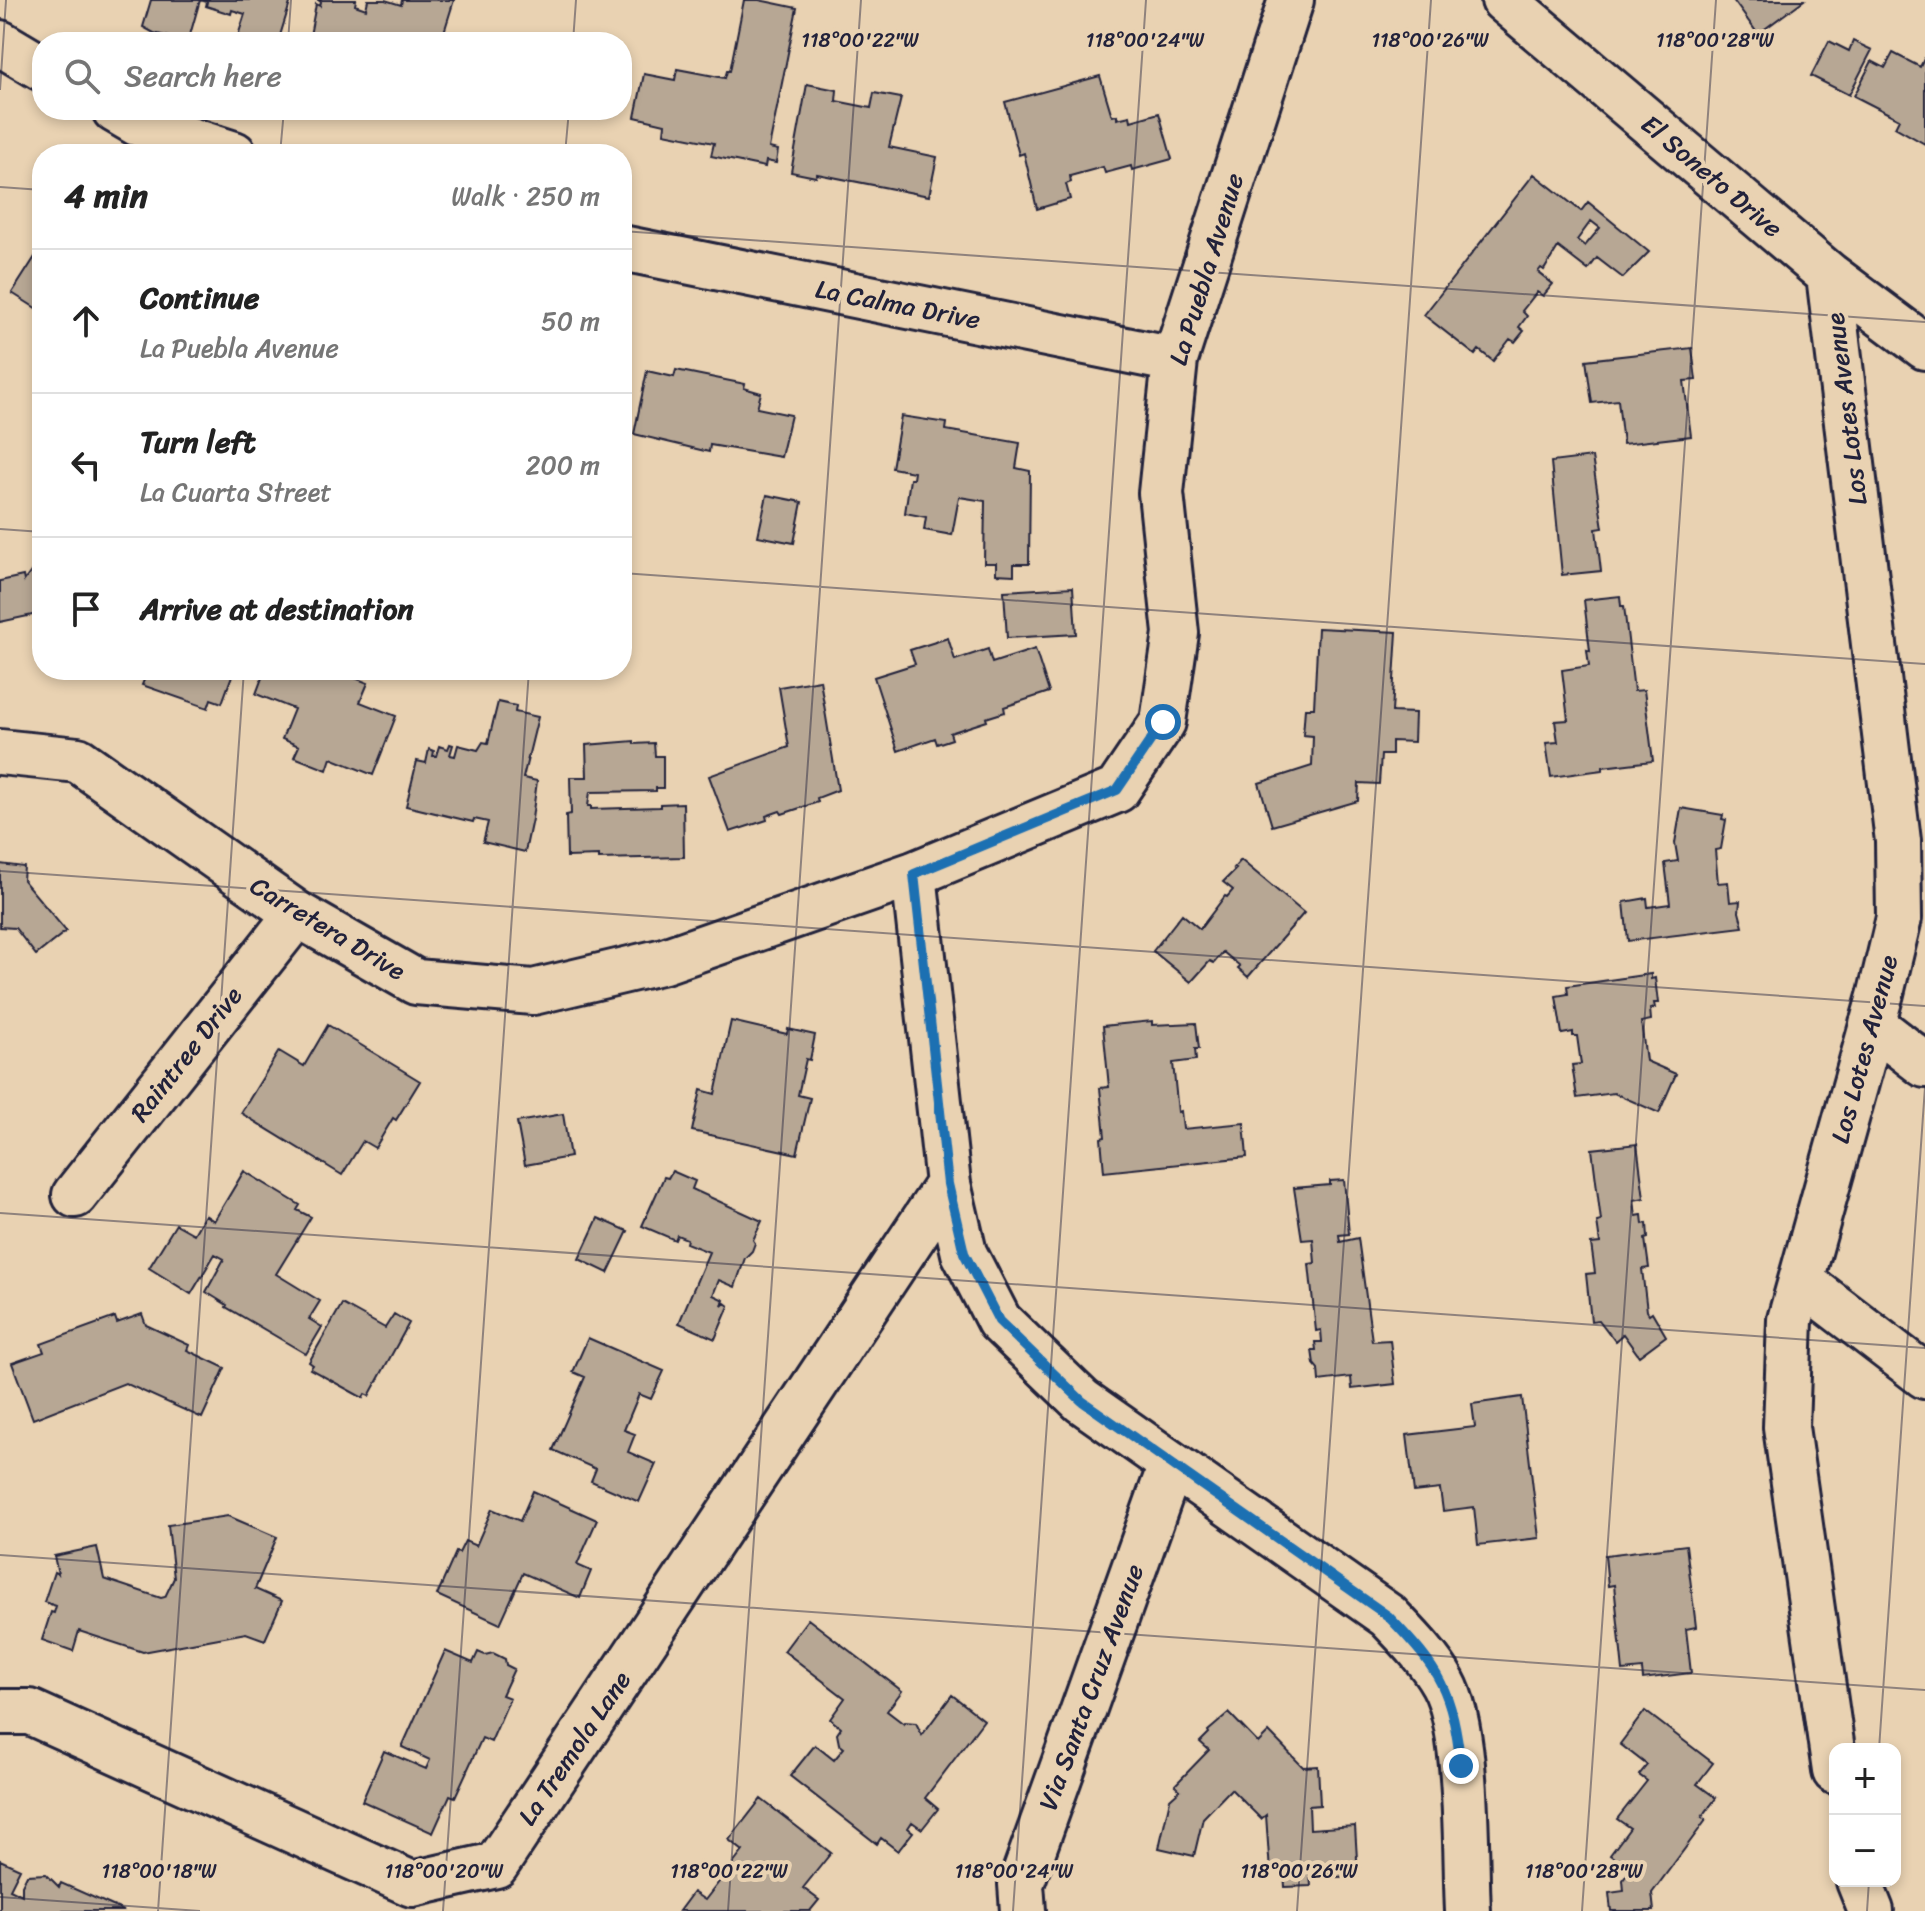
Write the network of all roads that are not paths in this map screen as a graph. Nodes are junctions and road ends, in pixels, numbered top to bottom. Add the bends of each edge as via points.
1 (1291, 0) edge
2 (1504, 0) edge
3 (0, 43) edge
4 (32, 62) edge
5 (132, 120) edge
6 (203, 144) edge
7 (632, 250) edge
8 (1829, 275) junction
9 (1925, 347) edge
10 (1175, 360) junction
11 (0, 752) edge
12 (914, 874) junction
13 (297, 914) junction
14 (1872, 1024) junction
15 (1925, 1065) edge
16 (948, 1184) junction
17 (75, 1195) dead end
18 (1801, 1281) junction
19 (1925, 1376) edge
20 (1171, 1465) junction
21 (0, 1712) edge
22 (1831, 1743) edge
23 (1861, 1887) edge
24 (1023, 1911) edge
25 (1468, 1911) edge
26 (1871, 1911) edge

1 - 10 street, La Puebla Avenue
2 - 8 street, El Soneto Drive
3 - 4 street
5 - 6 street
7 - 10 street, La Calma Drive
8 - 9 street, El Soneto Drive
8 - 14 street, Los Lotes Avenue via 1898,841 1899,918
10 - 12 street, La Puebla Avenue via 1161,493 1176,633 1163,722 1117,790
11 - 13 street, Carretera Drive via 78,760
12 - 13 street, Carretera Drive via 664,961 533,992 416,982
12 - 16 street
13 - 17 street, Raintree Drive
14 - 15 street
14 - 18 street, Los Lotes Avenue
16 - 20 street via 964,1253 999,1321 1082,1401
16 - 21 street, La Tremola Lane via 496,1865 412,1884 30,1712
18 - 19 street
18 - 22 street, Los Lotes Avenue via 1790,1320 1786,1427
20 - 24 street, Via Santa Cruz Avenue via 1021,1884
20 - 25 street via 1388,1616 1423,1652 1445,1686 1456,1726
23 - 26 street

